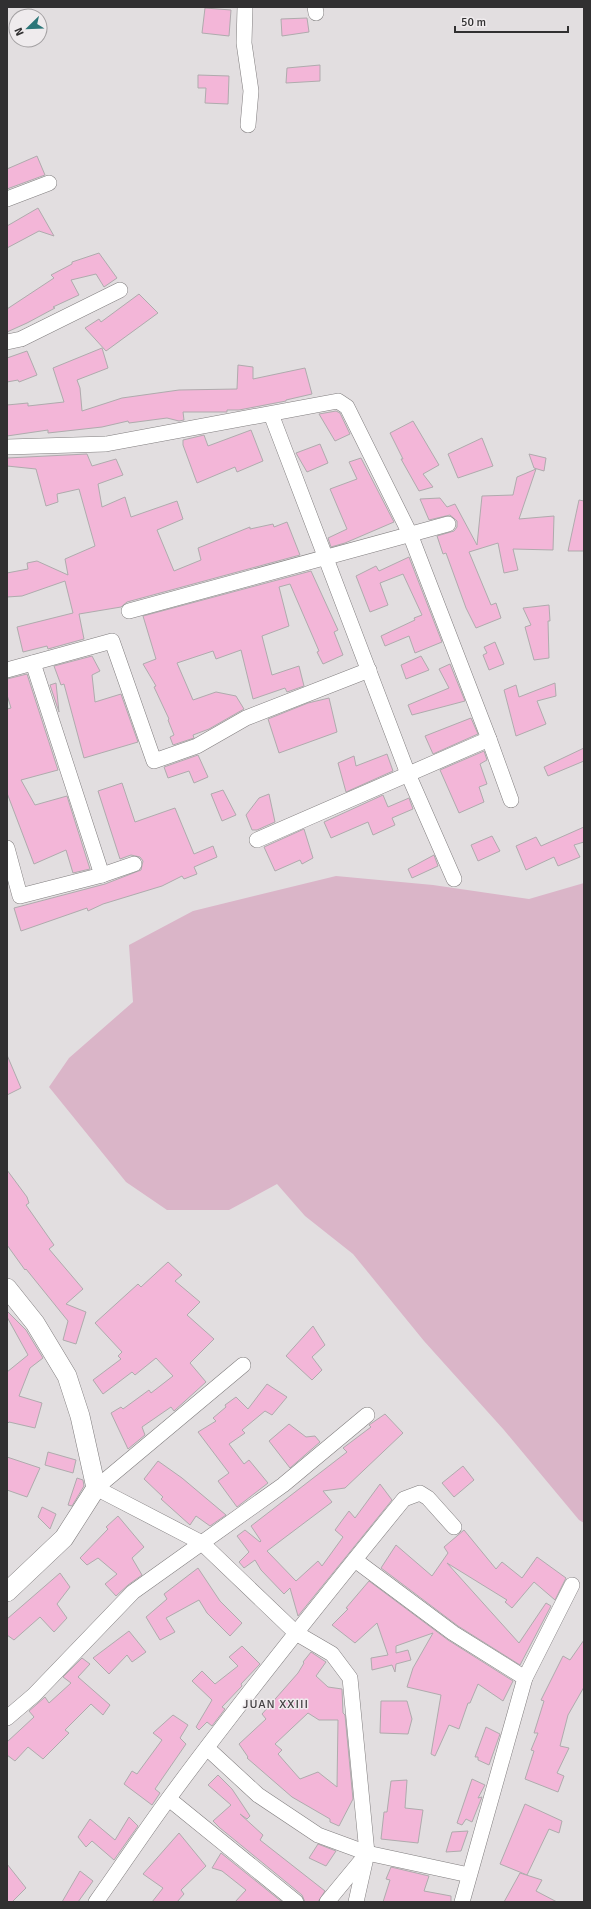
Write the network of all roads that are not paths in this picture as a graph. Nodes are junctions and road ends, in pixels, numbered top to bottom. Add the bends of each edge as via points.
1 (244, 7) edge
2 (248, 125) dead end
3 (49, 183) dead end
4 (7, 199) edge
5 (120, 290) dead end
6 (7, 342) edge
7 (271, 414) junction
8 (7, 447) edge
9 (448, 524) dead end
10 (410, 534) junction
11 (327, 556) junction
12 (129, 611) dead end
13 (33, 663) junction
14 (7, 670) edge
15 (369, 670) junction
16 (489, 739) junction
17 (408, 774) junction
18 (510, 800) dead end
19 (257, 840) dead end
20 (7, 848) edge
21 (134, 864) dead end
22 (102, 875) junction
23 (454, 879) dead end
24 (7, 1288) edge
25 (243, 1365) dead end
26 (367, 1416) dead end
27 (96, 1488) junction
28 (454, 1527) dead end
29 (202, 1543) junction
30 (354, 1560) junction
31 (572, 1585) dead end
32 (7, 1592) edge
33 (296, 1633) junction
34 (525, 1678) junction
35 (7, 1718) edge
36 (207, 1748) junction
37 (169, 1799) junction
38 (367, 1853) junction
39 (469, 1875) junction
40 (466, 1900) edge
41 (96, 1902) edge
42 (296, 1902) edge
43 (327, 1902) edge
44 (356, 1902) edge

1 - 2 street via 244,43 250,92
3 - 4 street
5 - 6 street via 21,339
7 - 8 street via 106,444
7 - 10 street via 338,401 343,403
7 - 11 street
9 - 10 street
10 - 11 street
10 - 16 street
11 - 12 street
11 - 15 street
13 - 14 street
13 - 15 street via 112,641 154,761 197,746 246,718
13 - 22 street
15 - 17 street
16 - 17 street
16 - 18 street
17 - 19 street
17 - 23 street
20 - 22 street via 20,896
21 - 22 street
24 - 27 main road via 34,1323 66,1376 80,1416
25 - 27 street
26 - 29 street via 283,1485
27 - 29 street
27 - 32 main road via 64,1538
28 - 30 street via 428,1498 420,1493 414,1494 404,1499
29 - 33 street
29 - 35 street via 133,1592 34,1695
30 - 33 street
30 - 34 street via 453,1633
31 - 34 street
33 - 36 street
33 - 38 street via 332,1654 350,1678
34 - 39 street
36 - 37 street
36 - 38 street via 258,1795 318,1835
37 - 41 street
37 - 42 street
38 - 39 street
38 - 43 street
38 - 44 street
39 - 40 street

